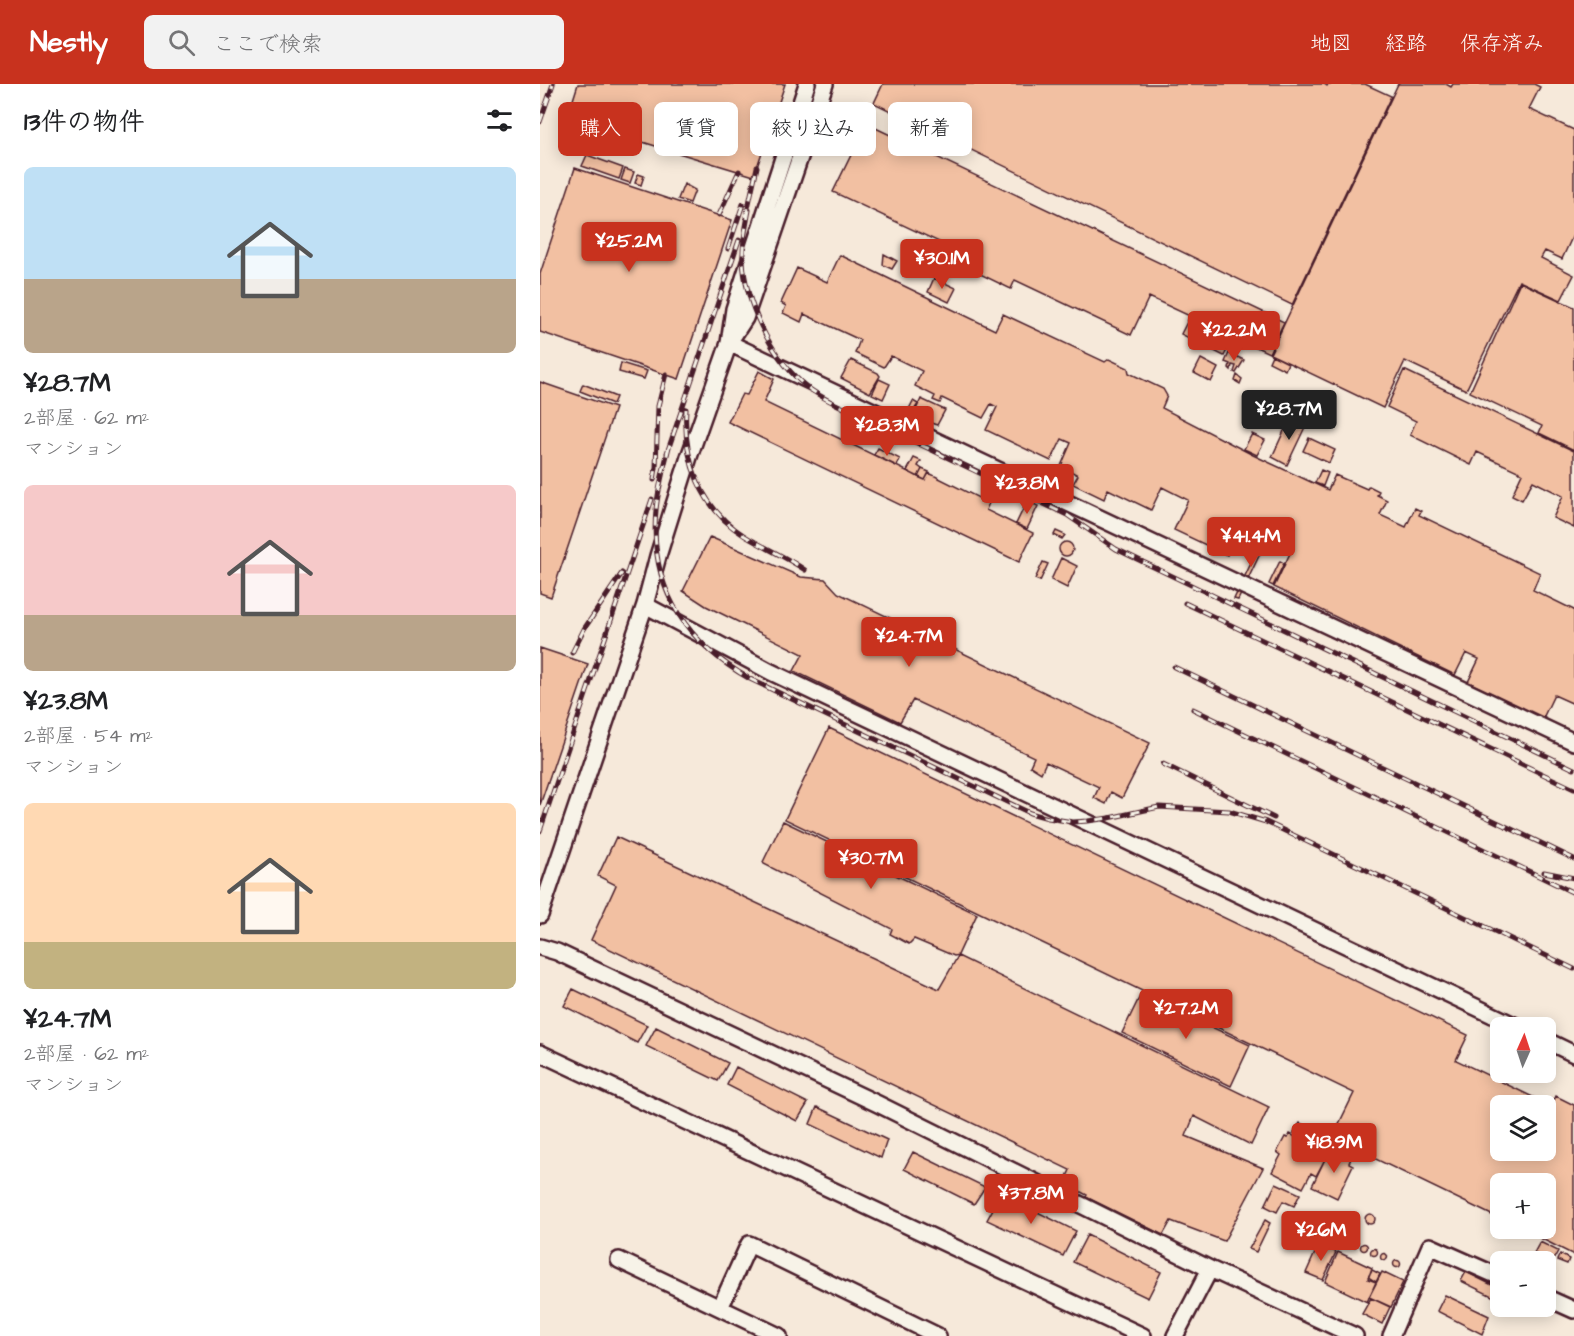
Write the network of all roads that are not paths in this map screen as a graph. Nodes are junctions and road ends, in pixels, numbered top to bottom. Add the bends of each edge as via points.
1 (807, 84) edge
2 (825, 84) edge
3 (729, 343) junction
4 (645, 605) junction
5 (1574, 742) edge
6 (540, 915) edge
7 (540, 947) edge
8 (1497, 1017) edge
9 (1556, 1045) edge
10 (540, 1053) edge
11 (1574, 1054) edge
12 (619, 1260) dead end
13 (1210, 1269) junction
14 (1490, 1273) edge
15 (1556, 1302) edge
16 (720, 1308) junction
17 (1574, 1310) edge
18 (779, 1336) edge
19 (938, 1336) edge
20 (1143, 1336) edge
21 (1175, 1336) edge
22 (1355, 1336) edge
23 (1391, 1336) edge

1 - 3 lane via 734,309
2 - 3 lane via 746,318
3 - 4 lane via 689,457
3 - 5 lane
4 - 6 lane
4 - 8 lane via 771,672
7 - 13 lane via 878,1104
9 - 11 lane
10 - 20 lane
12 - 16 lane
13 - 21 lane
13 - 22 lane
14 - 23 lane via 1430,1246
15 - 17 lane
16 - 18 lane
16 - 19 lane via 750,1244

